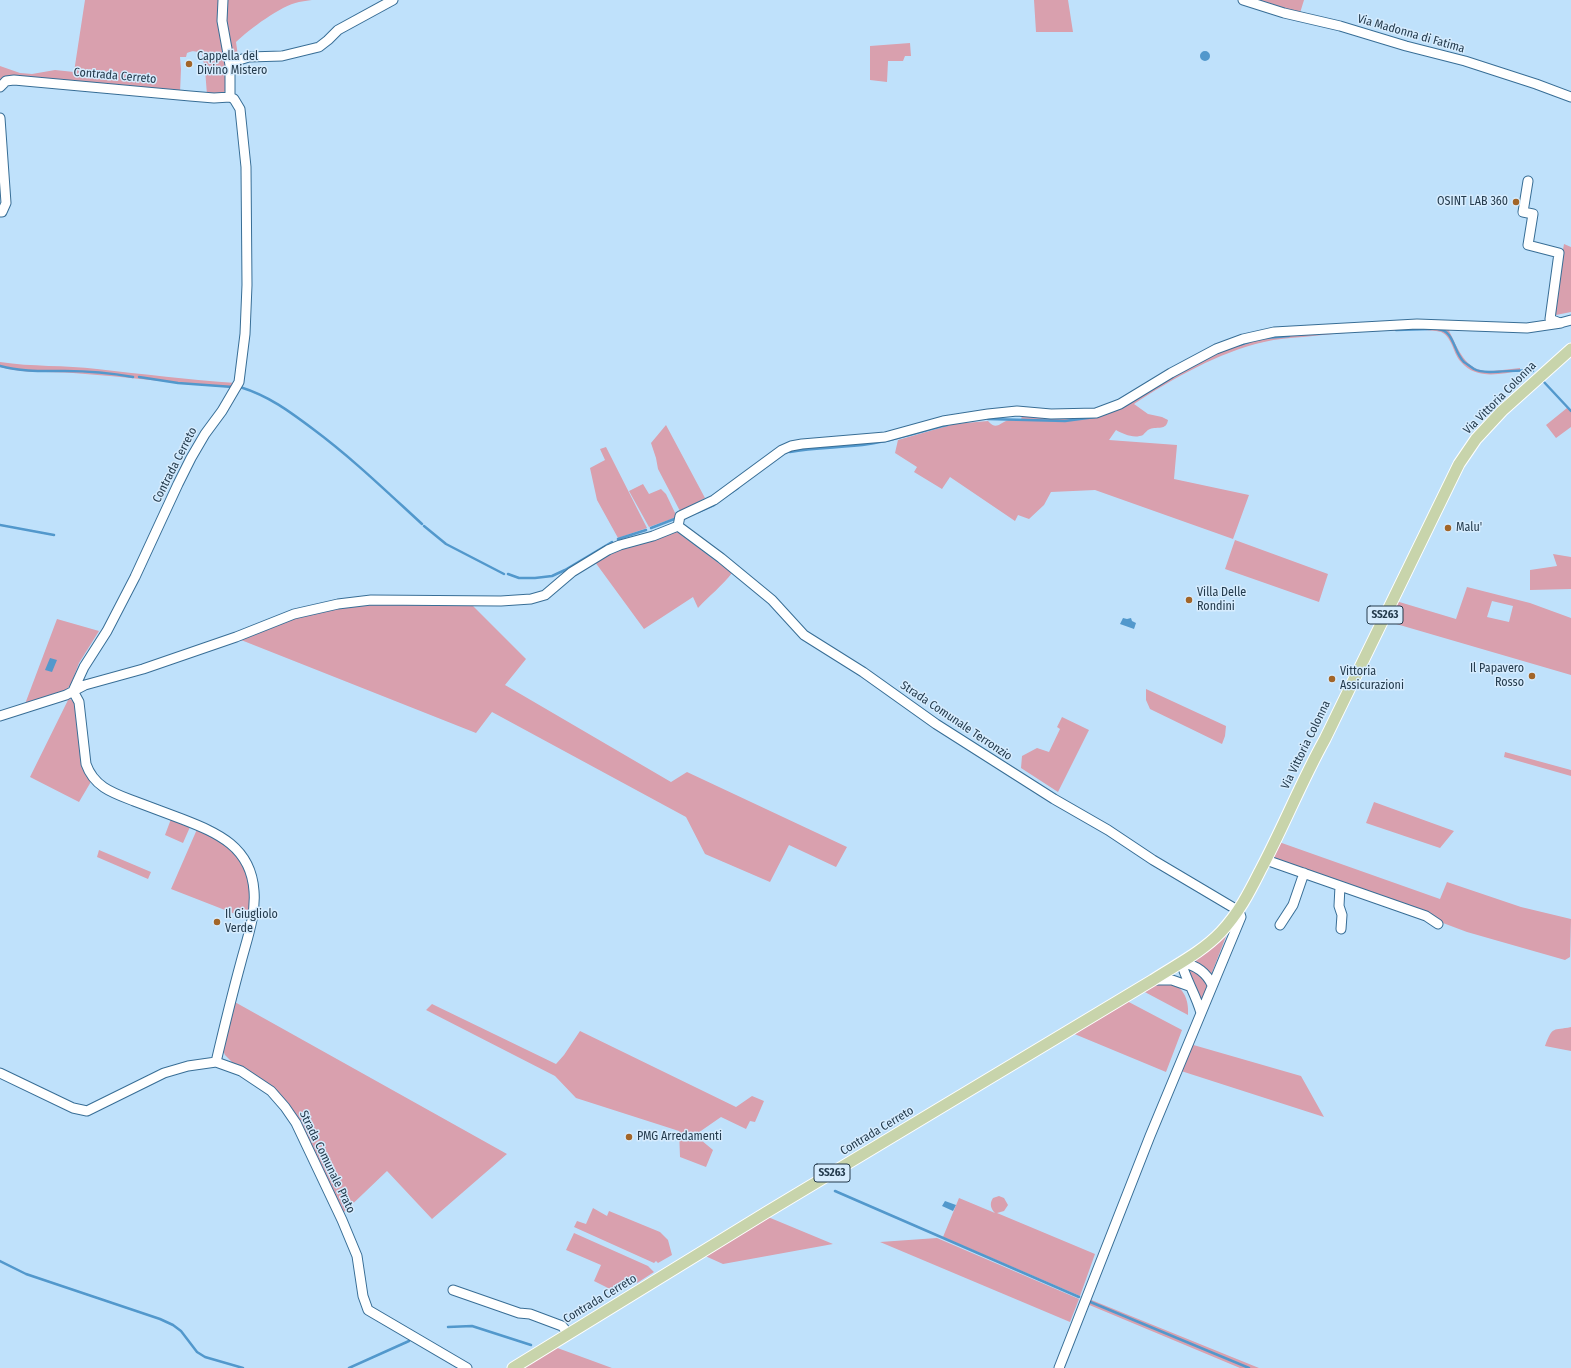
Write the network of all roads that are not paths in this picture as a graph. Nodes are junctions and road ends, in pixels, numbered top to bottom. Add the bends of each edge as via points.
1 (223, 0) edge
2 (393, 0) edge
3 (1243, 0) edge
4 (230, 65) junction
5 (0, 87) edge
6 (230, 97) junction
7 (1571, 97) edge
8 (0, 118) edge
9 (1528, 181) dead end
10 (0, 212) edge
11 (1571, 320) edge
12 (1560, 323) junction
13 (1571, 349) edge
14 (678, 526) junction
15 (73, 691) junction
16 (0, 716) edge
17 (1266, 860) junction
18 (1304, 873) junction
19 (1340, 886) junction
20 (1239, 911) junction
21 (1438, 924) dead end
22 (1280, 926) dead end
23 (1341, 929) dead end
24 (1181, 962) junction
25 (1153, 980) junction
26 (1212, 985) junction
27 (1189, 986) junction
28 (1200, 1013) junction
29 (216, 1062) junction
30 (0, 1073) edge
31 (454, 1290) dead end
32 (568, 1333) junction
33 (467, 1368) edge
34 (513, 1368) edge
35 (1059, 1368) edge

1 - 4 street via 222,21
2 - 4 street via 338,30 319,47 282,56 249,57
3 - 7 street, Via Madonna di Fatima via 1465,61
4 - 6 street
5 - 6 street, Contrada Cerreto via 6,80 14,80
6 - 15 street, Contrada Cerreto via 240,109 246,167 248,285 239,382 191,458 135,577
8 - 10 street via 6,203
9 - 12 street via 1523,212 1532,214 1528,245 1559,253 1550,319
11 - 12 street
12 - 14 street via 1527,328 1416,324 1274,332 1243,339 1216,349 1120,404 1096,413 1051,414 1017,411 988,414 942,421 885,437 791,446 714,500 680,516
13 - 17 main road, Via Vittoria Colonna / SS263 via 1502,411 1476,439 1459,464 1306,773
14 - 15 street via 608,550 572,572 545,595 531,600 371,600 338,604 294,614 143,669 85,684
14 - 20 street, Strada Comunale Terronzio via 772,600 804,635 1054,800 1108,830
15 - 16 street
15 - 29 street via 79,702 86,764 98,784 216,833 236,848 249,867 254,906 248,941 223,1027
17 - 18 street
17 - 20 main road, Via Vittoria Colonna / SS263
18 - 19 street
18 - 22 street via 1293,905
19 - 21 street via 1426,916
19 - 23 street
20 - 24 main road, Via Vittoria Colonna / SS263 via 1207,944
20 - 26 street via 1240,916
24 - 25 main road, Via Vittoria Colonna / SS263
24 - 26 street via 1202,971
24 - 27 street
25 - 27 street via 1172,980
25 - 32 main road, Contrada Cerreto / SS263
26 - 28 street
27 - 28 street
28 - 35 street
29 - 30 street, Strada Comunale Prato via 164,1073 87,1111 73,1108
29 - 33 street, Strada Comunale Prato via 241,1071 271,1091 296,1123 357,1256 368,1310
31 - 32 street via 562,1326
32 - 34 main road, Contrada Cerreto / SS263

